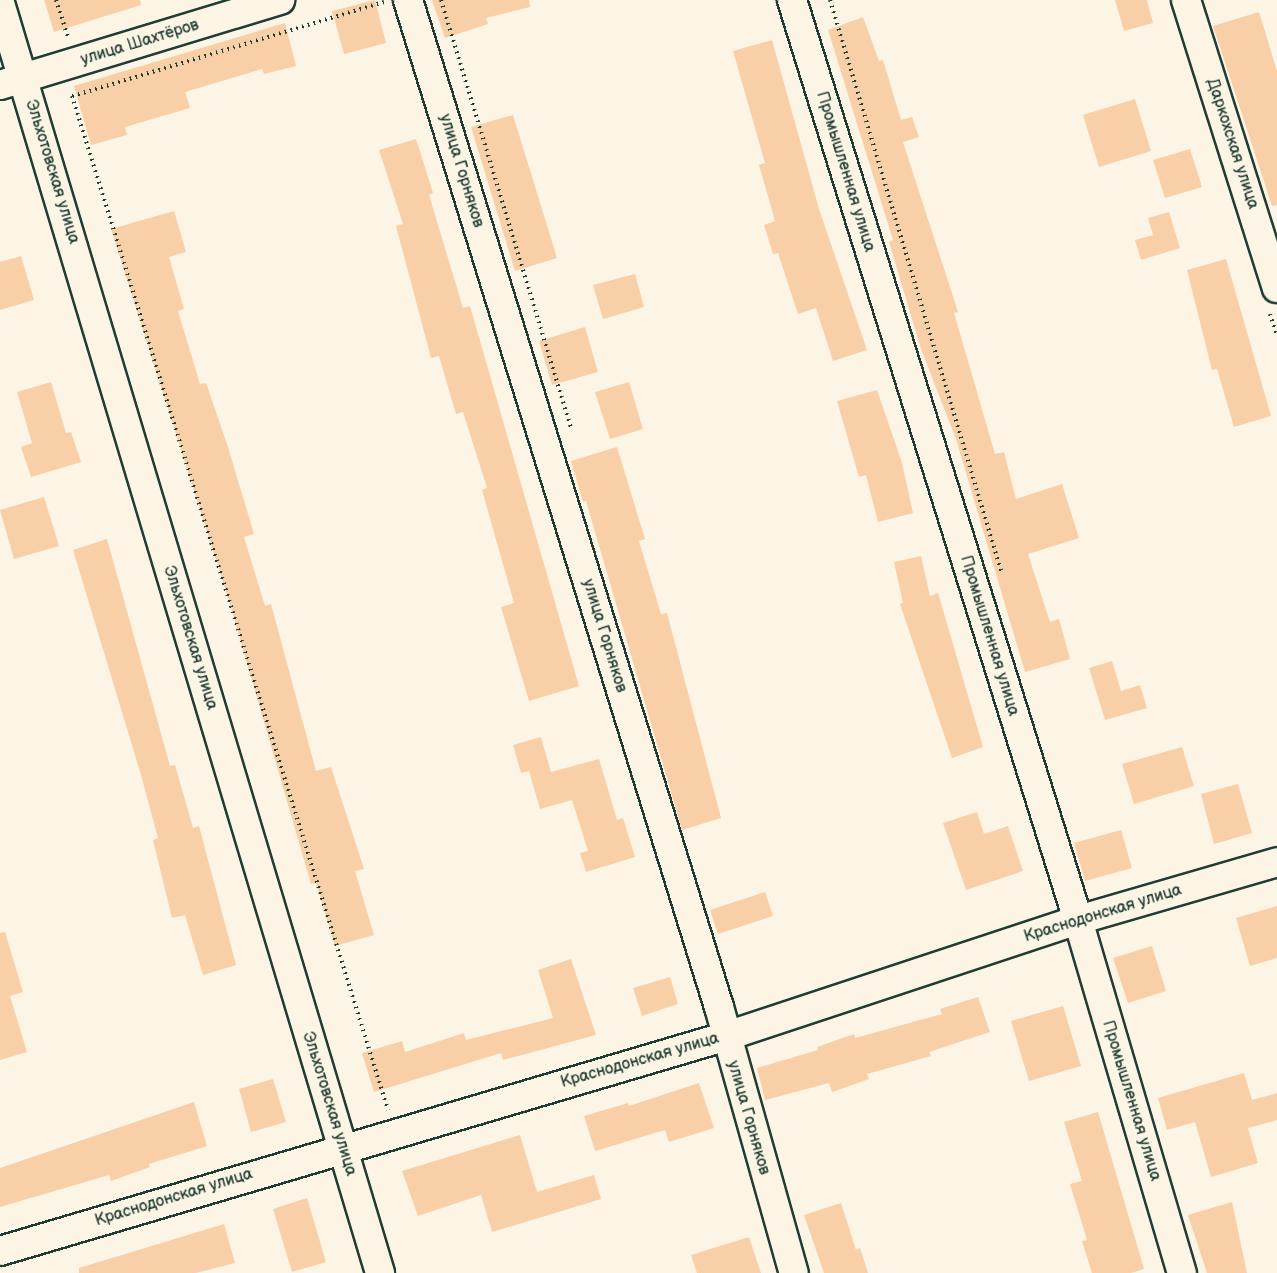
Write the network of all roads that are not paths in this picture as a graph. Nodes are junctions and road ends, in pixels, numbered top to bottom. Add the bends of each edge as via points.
1 (280, 0) edge
2 (408, 0) edge
3 (792, 0) edge
4 (1186, 0) edge
5 (0, 3) edge
6 (12, 82) edge
7 (1277, 288) edge
8 (1277, 862) edge
9 (1078, 920) junction
10 (724, 1037) junction
11 (342, 1148) junction
12 (0, 1251) edge
13 (380, 1273) edge
14 (794, 1273) edge
15 (1182, 1273) edge

1 - 6 street, улица Шахтёров
2 - 10 street, улица Горняков via 715,995
3 - 9 street, Промышленная улица
4 - 7 street, Даркохская улица
5 - 6 street, Эльхотовская улица
6 - 11 street, Эльхотовская улица
8 - 9 street, Краснодонская улица
9 - 10 street, Краснодонская улица
9 - 15 street, Промышленная улица
10 - 11 street, Краснодонская улица
10 - 14 street, улица Горняков
11 - 12 street, Краснодонская улица
11 - 13 street, Эльхотовская улица

